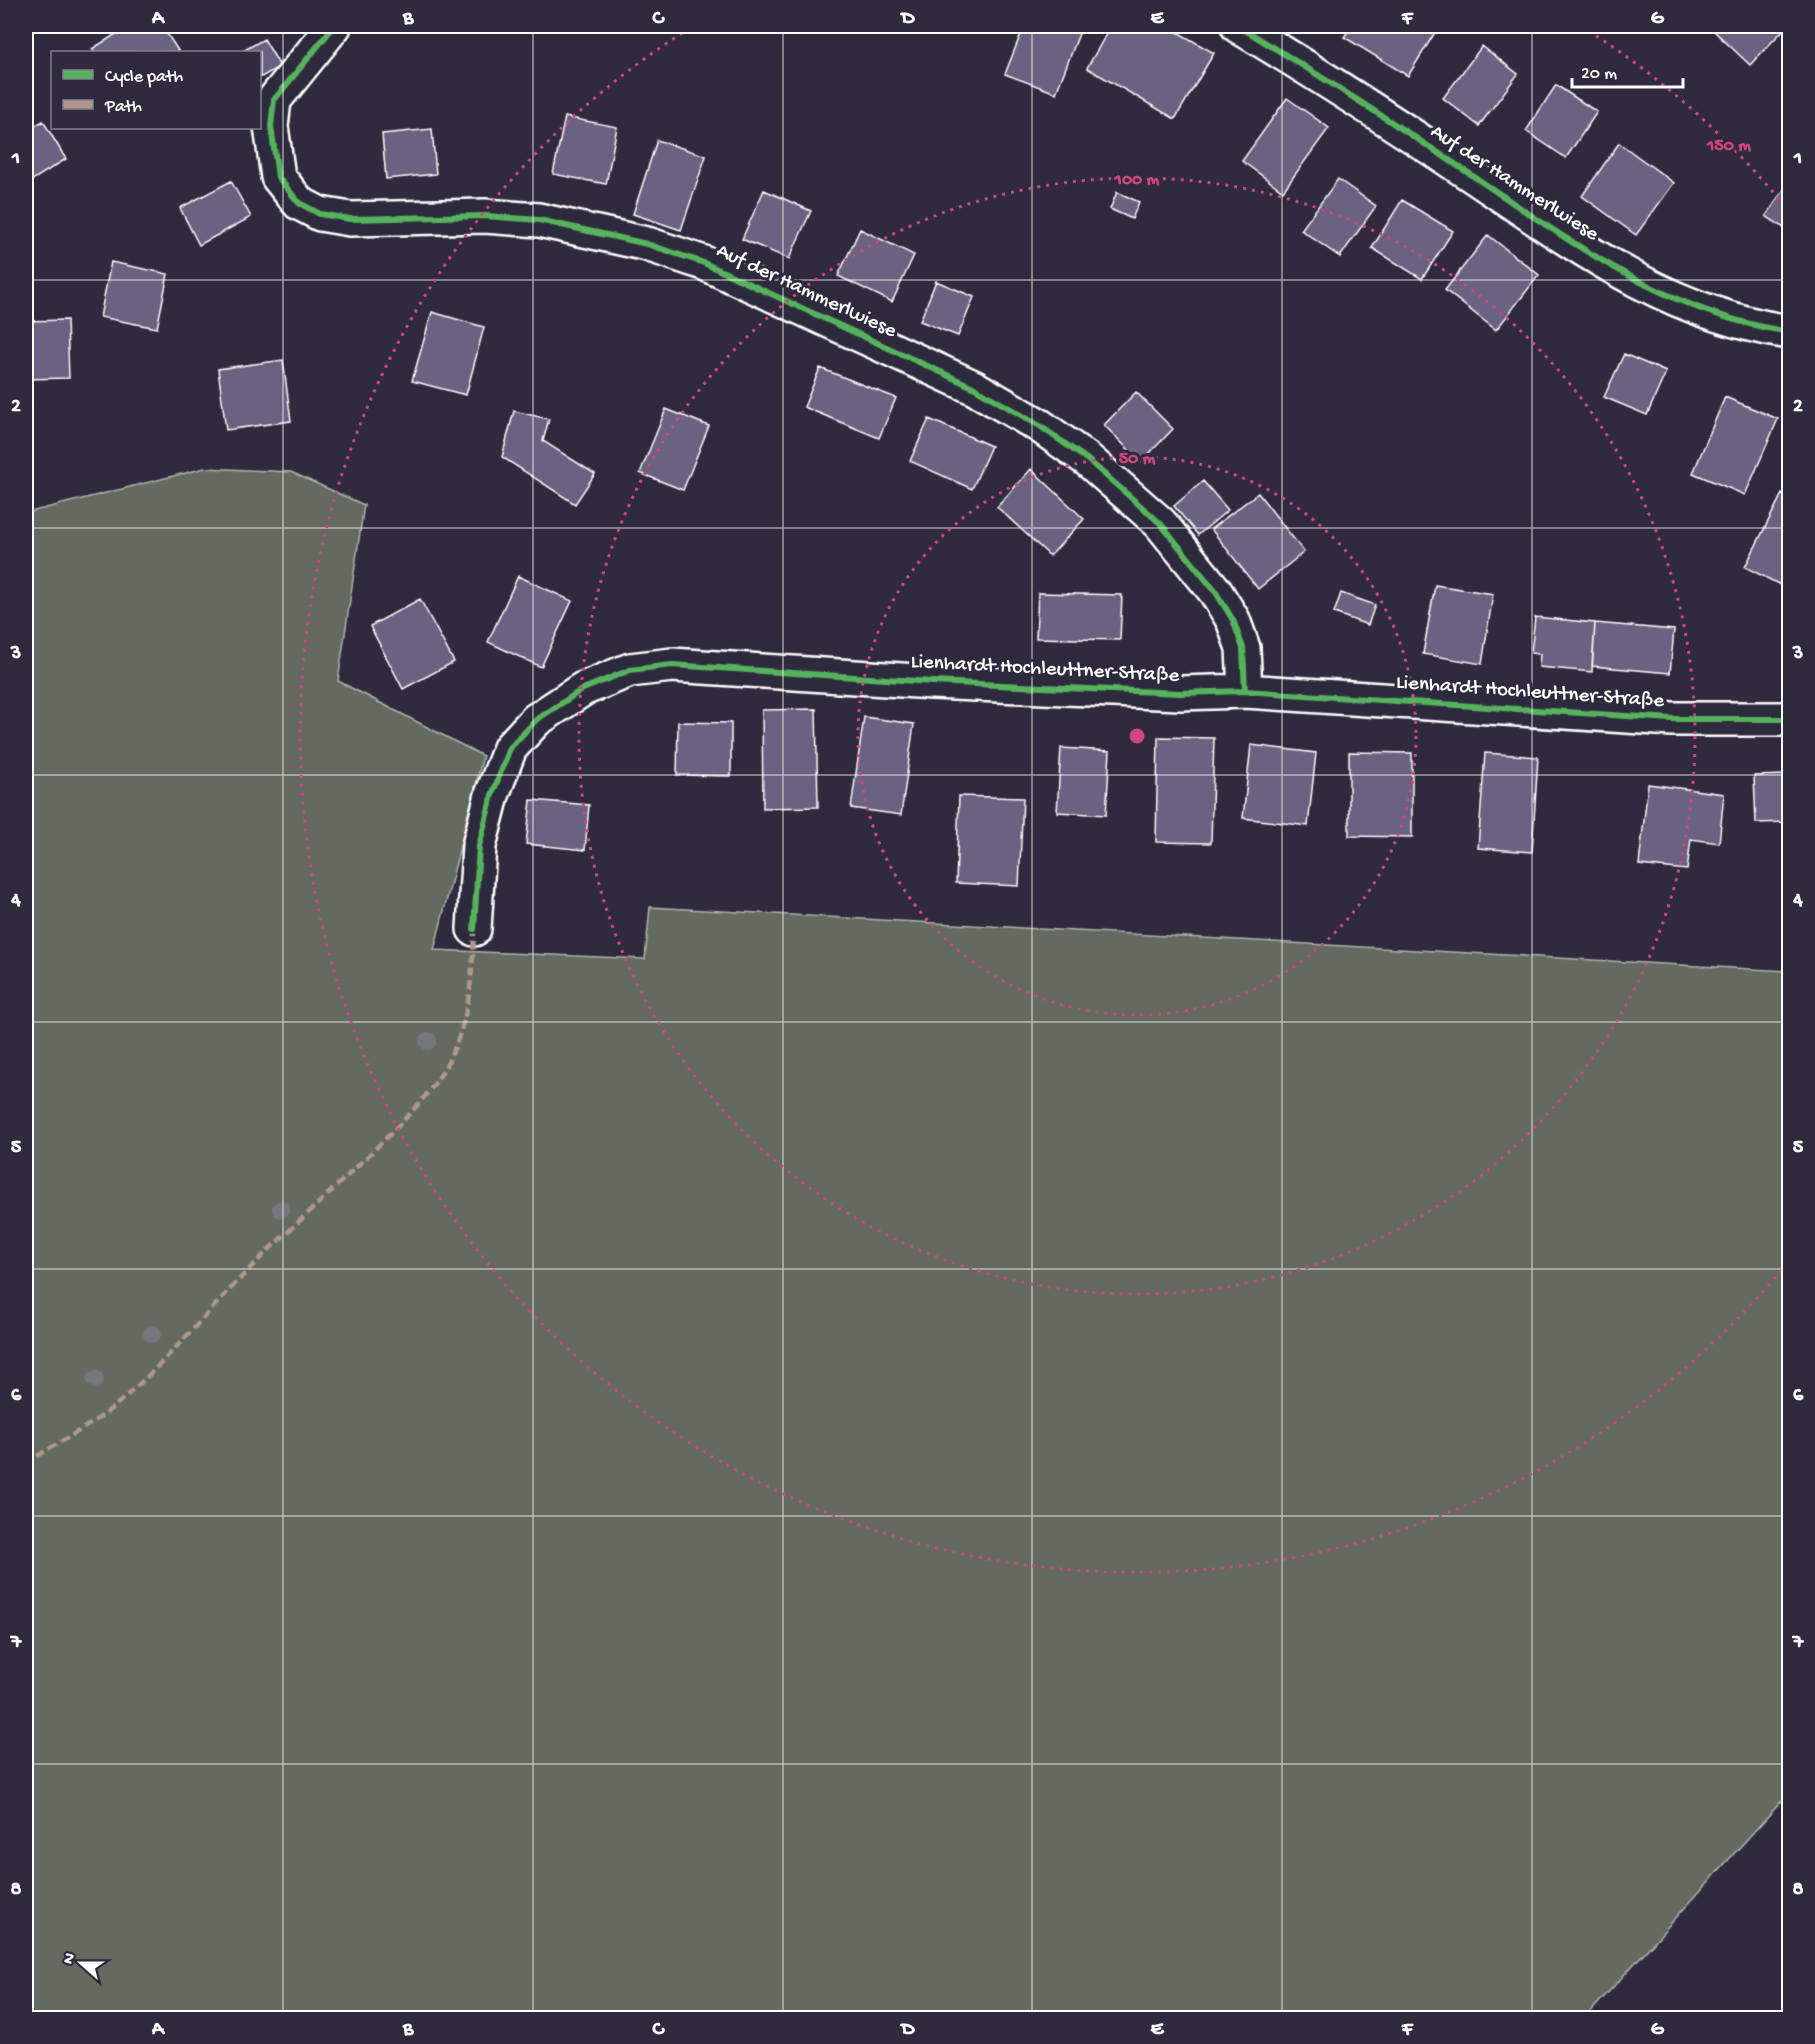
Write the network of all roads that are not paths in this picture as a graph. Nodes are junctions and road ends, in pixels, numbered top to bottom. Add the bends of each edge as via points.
1 (334, 26) edge
2 (1238, 26) edge
3 (1790, 332) edge
4 (1245, 691) junction
5 (1790, 719) edge
6 (474, 929) dead end

1 - 4 street, Auf der Hammerlwiese via 274,100 270,126 278,177 299,203 320,214 350,219 485,216 539,220 647,244 704,263 974,387 1088,460 1160,523 1215,591 1233,620 1243,648
2 - 3 street, Auf der Hammerlwiese via 1612,268 1715,314
4 - 5 street, Lienhardt Hochleuttner-Straße via 1672,719
4 - 6 street, Lienhardt Hochleuttner-Straße via 1180,693 968,684 672,665 630,670 583,689 536,720 510,748 479,846

